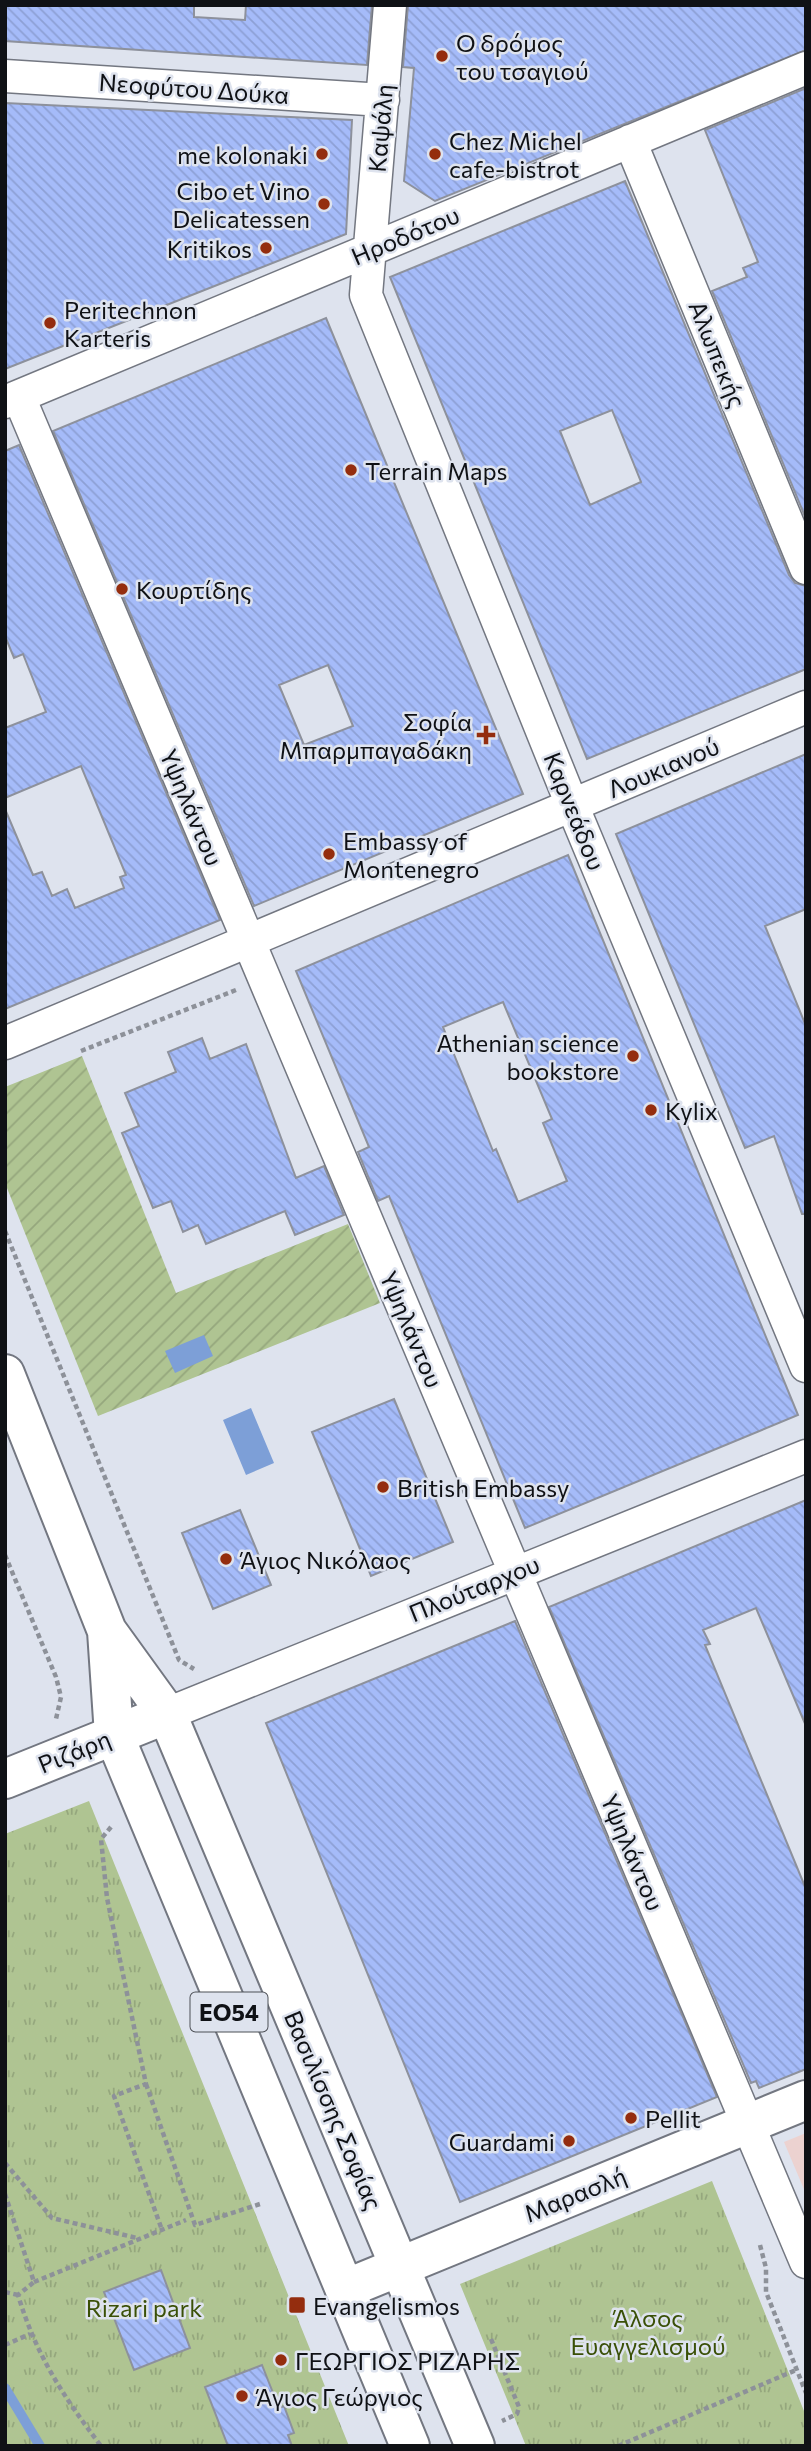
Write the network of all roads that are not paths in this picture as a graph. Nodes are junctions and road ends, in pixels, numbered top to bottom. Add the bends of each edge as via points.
1 (390, 5) edge
2 (806, 68) edge
3 (5, 76) edge
4 (383, 100) junction
5 (630, 141) junction
6 (368, 251) junction
7 (12, 400) edge
8 (806, 568) edge
9 (806, 707) edge
10 (572, 805) junction
11 (249, 941) junction
12 (5, 1043) edge
13 (806, 1366) edge
14 (5, 1374) edge
15 (806, 1456) edge
16 (514, 1572) junction
17 (107, 1631) junction
18 (141, 1724) junction
19 (5, 1779) edge
20 (806, 2100) edge
21 (747, 2124) junction
22 (806, 2262) edge
23 (400, 2266) junction
24 (345, 2288) junction
25 (486, 2434) edge
26 (410, 2446) edge

1 - 4 street, Καψάλη
2 - 5 street, Ηροδότου
3 - 4 street, Νεοφύτου Δούκα
4 - 6 street, Καψάλη
5 - 6 street, Ηροδότου
5 - 8 street, Αλωπεκής
6 - 7 street, Ηροδότου
6 - 10 street, Καρνεάδου via 366,295
7 - 11 street, Υψηλάντου
9 - 10 street, Λουκιανού
10 - 11 street, Λουκιανού
10 - 13 street, Καρνεάδου
11 - 12 street, Λουκιανού
11 - 16 street, Υψηλάντου
14 - 17 main road, Βασιλίσσης Σοφίας / ΕΟ54
15 - 16 street, Πλούταρχου
16 - 18 street, Πλούταρχου
16 - 21 street, Υψηλάντου
17 - 18 main road, Βασιλίσσης Σοφίας / ΕΟ54
17 - 18 main road, Βασιλίσσης Σοφίας / ΕΟ54
18 - 19 main road, Ριζάρη
18 - 23 main road, Βασιλίσσης Σοφίας / ΕΟ54
18 - 24 main road, Βασιλίσσης Σοφίας / ΕΟ54
20 - 21 main road, Μαρασλή
21 - 22 street, Υψηλάντου
21 - 23 main road, Μαρασλή
23 - 24 main road, Μαρασλή
23 - 25 main road, Βασιλίσσης Σοφίας / ΕΟ54
24 - 26 main road, Βασιλίσσης Σοφίας / ΕΟ54

